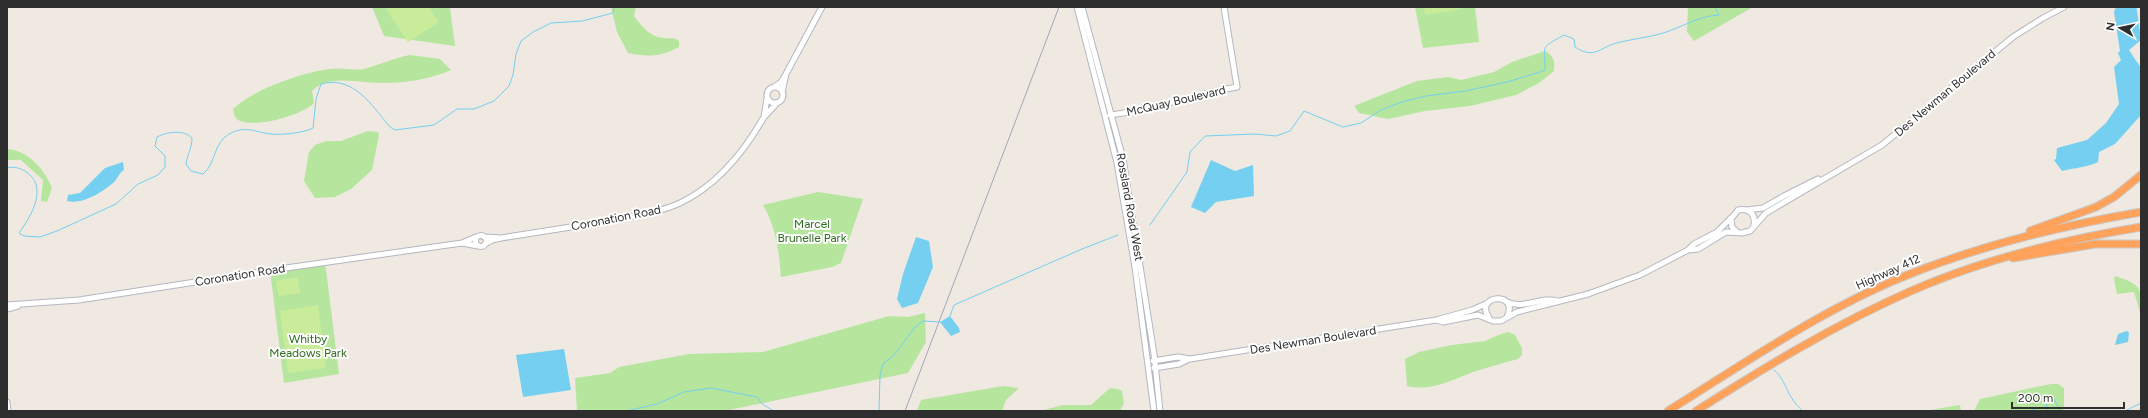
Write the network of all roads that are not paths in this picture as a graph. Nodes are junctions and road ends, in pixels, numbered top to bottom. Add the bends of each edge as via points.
1 (822, 7) edge
2 (1077, 7) edge
3 (1082, 7) edge
4 (1224, 7) edge
5 (2064, 7) edge
6 (786, 74) junction
7 (774, 87) junction
8 (782, 92) junction
9 (767, 97) junction
10 (777, 103) junction
11 (1112, 115) junction
12 (1106, 116) junction
13 (764, 117) junction
14 (2141, 175) edge
15 (1825, 178) junction
16 (1747, 210) junction
17 (2141, 212) edge
18 (1732, 217) junction
19 (1754, 225) junction
20 (2141, 227) edge
21 (1738, 232) junction
22 (477, 237) junction
23 (484, 237) junction
24 (501, 238) junction
25 (2012, 238) junction
26 (462, 243) junction
27 (485, 244) junction
28 (2141, 244) edge
29 (478, 246) junction
30 (1688, 250) junction
31 (1995, 260) junction
32 (1558, 301) junction
33 (1507, 302) junction
34 (1488, 303) junction
35 (7, 305) edge
36 (18, 306) junction
37 (7, 309) edge
38 (1507, 317) junction
39 (1489, 319) junction
40 (1436, 320) junction
41 (1190, 359) junction
42 (1155, 361) junction
43 (1148, 362) junction
44 (1156, 367) junction
45 (1149, 368) junction
46 (7, 402) edge
47 (8, 411) edge
48 (1154, 411) edge
49 (1160, 411) edge
50 (1668, 411) edge
51 (1696, 411) edge

1 - 6 street
2 - 12 street, Rossland Road West
3 - 11 street, Rossland Road West
4 - 11 street, McQuay Boulevard via 1237,87 1204,92 1149,108
5 - 15 street, Des Newman Boulevard via 2007,41 1922,114 1882,144
6 - 7 street
6 - 8 street
7 - 8 street
7 - 9 street via 767,92
8 - 10 street via 782,100
9 - 10 street via 770,102
9 - 13 street, Coronation Road
10 - 13 street, Coronation Road
11 - 12 street, McQuay Boulevard
11 - 42 street, Rossland Road West via 1128,185
12 - 43 street, Rossland Road West via 1124,201
13 - 24 street, Coronation Road via 746,146 728,168 715,180 681,202 647,214
14 - 25 highway via 2114,197 2096,207
15 - 16 street, Des Newman Boulevard via 1763,208
15 - 19 street, Des Newman Boulevard via 1766,213
16 - 18 street via 1738,210
16 - 19 street via 1754,217
17 - 25 highway, Highway 412
18 - 21 street via 1732,227
18 - 30 street via 1717,232
19 - 21 street via 1746,233
20 - 31 highway via 2049,244
21 - 30 street via 1726,232 1698,248
22 - 23 street
22 - 26 street, Coronation Road
22 - 29 street via 475,242
23 - 24 street, Coronation Road
23 - 27 street
24 - 27 street, Coronation Road
25 - 50 highway, Highway 412 via 1903,276 1834,310
26 - 29 street, Coronation Road
26 - 36 street, Coronation Road via 79,300
27 - 29 street
28 - 31 highway via 2095,244
30 - 32 street via 1634,278
31 - 51 highway via 1911,291 1840,326 1778,360
32 - 33 street via 1550,299 1518,305
32 - 38 street
33 - 34 street via 1498,298
33 - 38 street via 1510,310
34 - 39 street via 1486,311
34 - 40 street, Des Newman Boulevard
35 - 36 street, Coronation Road
36 - 37 street, Coronation Road
38 - 39 street via 1501,322
39 - 40 street, Des Newman Boulevard via 1478,315 1443,322
40 - 41 street, Des Newman Boulevard
41 - 42 street, Des Newman Boulevard via 1178,357
41 - 44 street, Des Newman Boulevard via 1179,364
42 - 43 street, Des Newman Boulevard
42 - 44 street, Rossland Road West
43 - 45 street, Rossland Road West
44 - 45 street, Des Newman Boulevard
44 - 49 street, Rossland Road West
45 - 48 street, Rossland Road West
46 - 47 street

